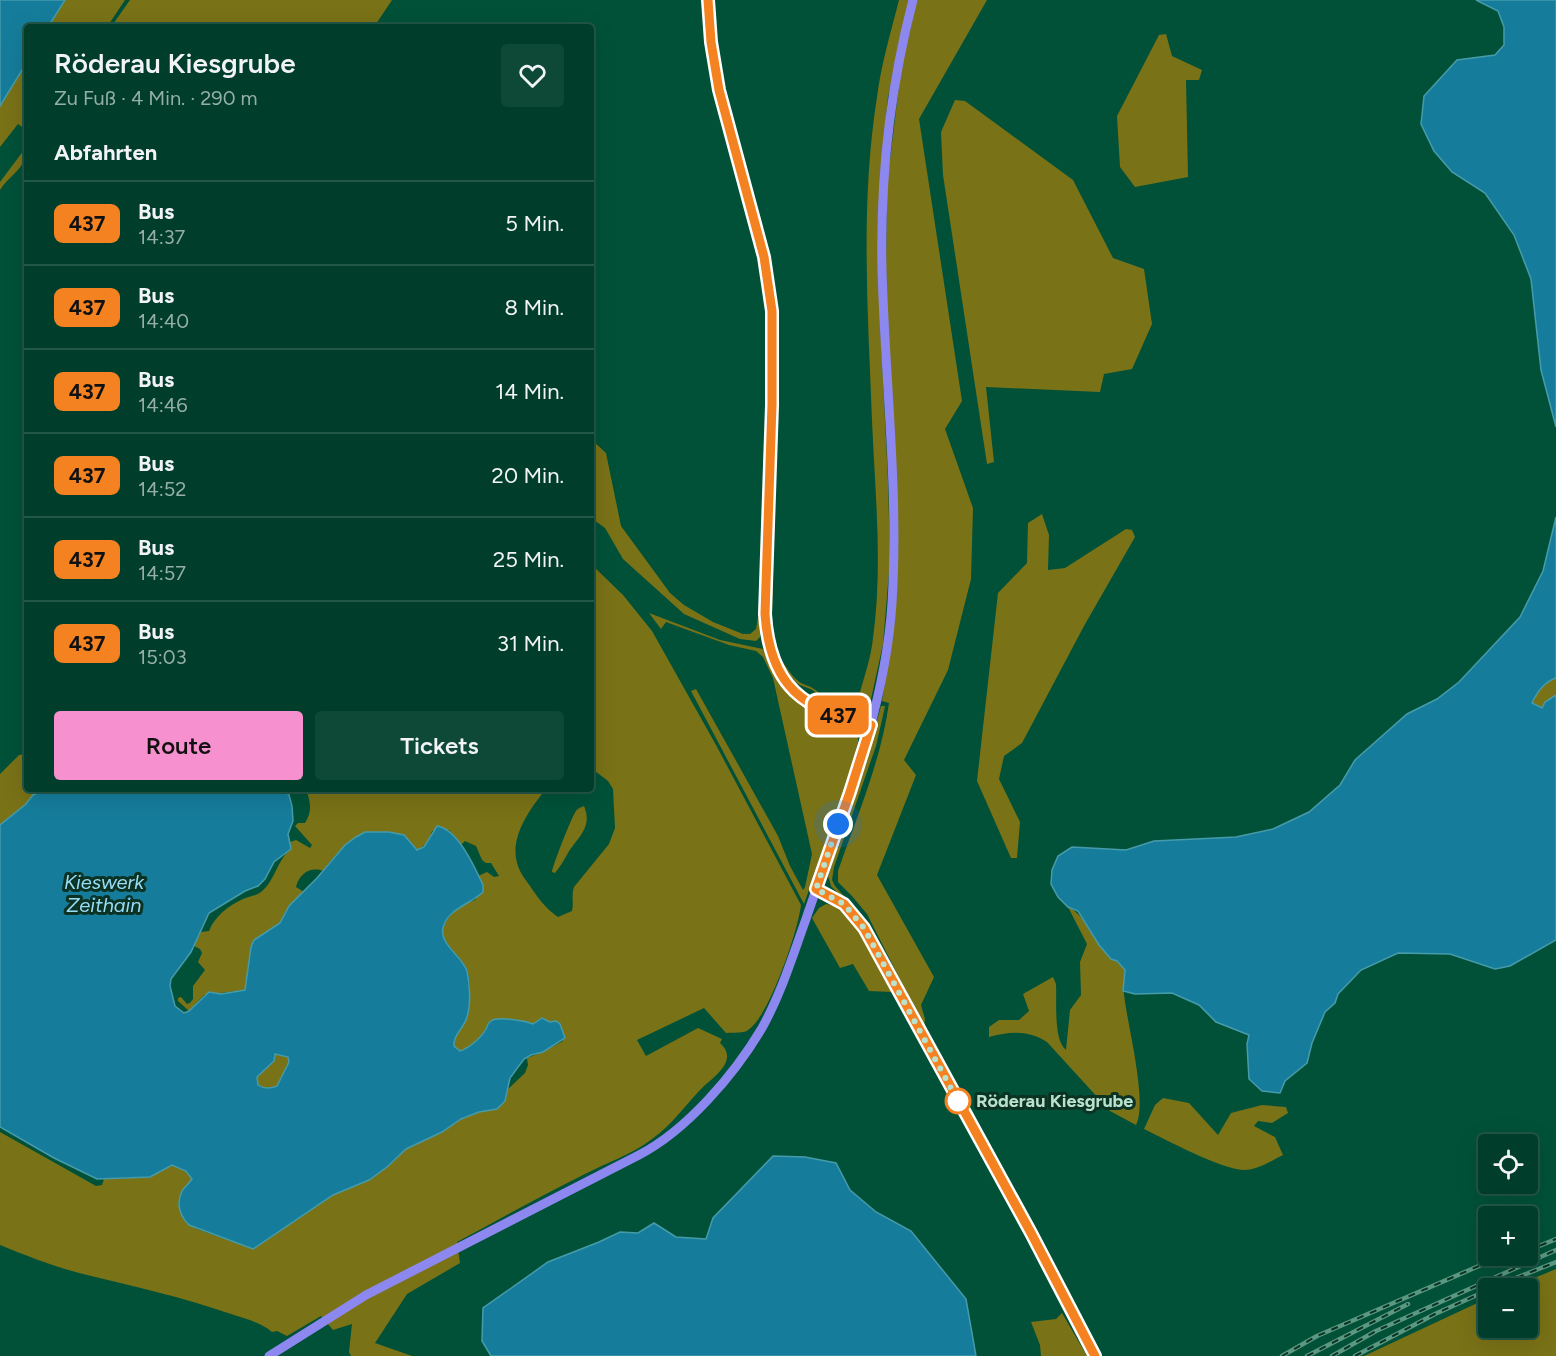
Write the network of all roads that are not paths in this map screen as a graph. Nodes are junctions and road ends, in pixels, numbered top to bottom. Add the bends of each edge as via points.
1 (708, 0) edge
2 (913, 0) edge
3 (871, 725) junction
4 (816, 889) junction
5 (269, 1356) edge
6 (1095, 1356) edge

1 - 3 street via 719,90 769,279 772,311 765,614 768,643 783,679 803,700
2 - 3 main road via 892,98 884,185 882,267 894,561 887,647
3 - 4 main road
4 - 5 main road via 762,1027 730,1072 678,1131 654,1148 374,1291
4 - 6 main road via 844,904 864,928

